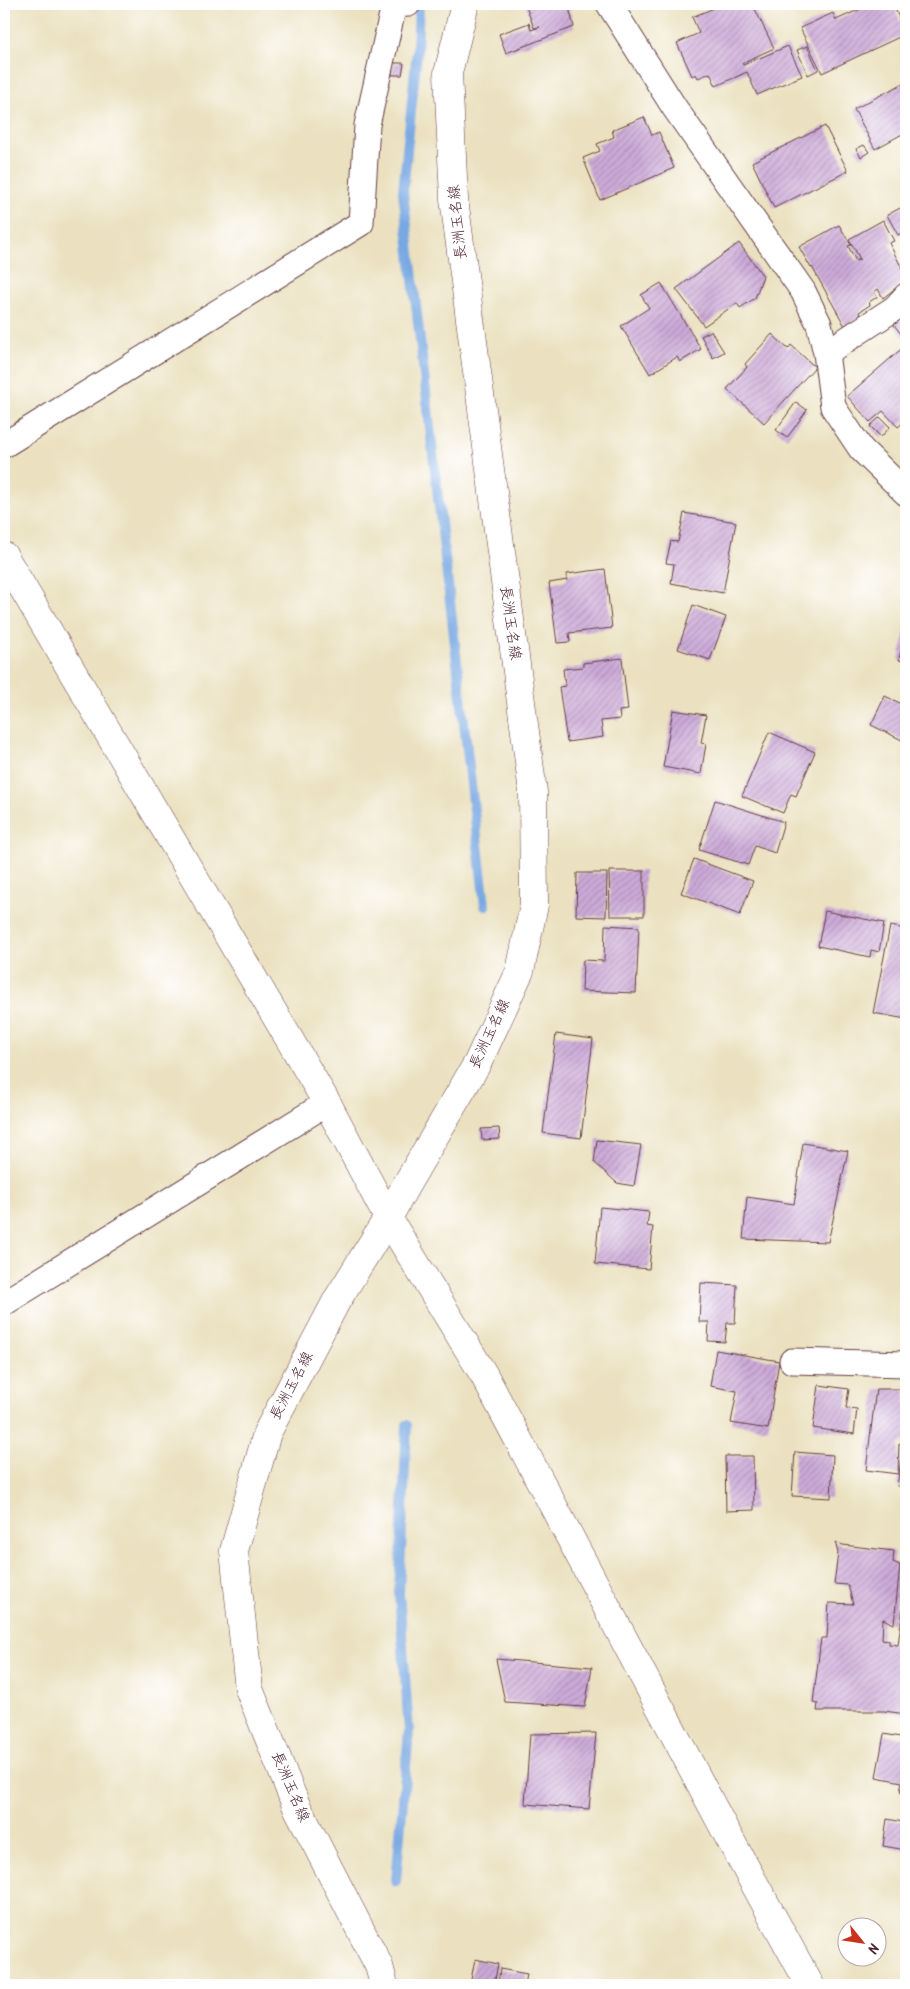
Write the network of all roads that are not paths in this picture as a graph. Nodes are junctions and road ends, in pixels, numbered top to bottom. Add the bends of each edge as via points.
1 (407, 4) edge
2 (465, 4) edge
3 (609, 4) edge
4 (906, 296) edge
5 (826, 353) junction
6 (4, 445) edge
7 (906, 494) edge
8 (4, 556) edge
9 (327, 1103) junction
10 (388, 1218) junction
11 (4, 1303) edge
12 (792, 1361) dead end
13 (906, 1364) edge
14 (384, 1985) edge
15 (810, 1985) edge

1 - 6 street via 394,5 367,125 361,223
2 - 10 main road, 長洲玉名線 via 448,73 454,199 533,792 534,905 520,971 482,1054
3 - 5 street via 674,108 803,291 819,324
4 - 5 street via 895,308
5 - 7 street via 833,407 861,449
8 - 9 main road
9 - 10 main road
9 - 11 street
10 - 14 main road, 長洲玉名線 via 337,1300 267,1433 234,1551 249,1689 296,1805 379,1966
10 - 15 main road via 484,1375
12 - 13 street

